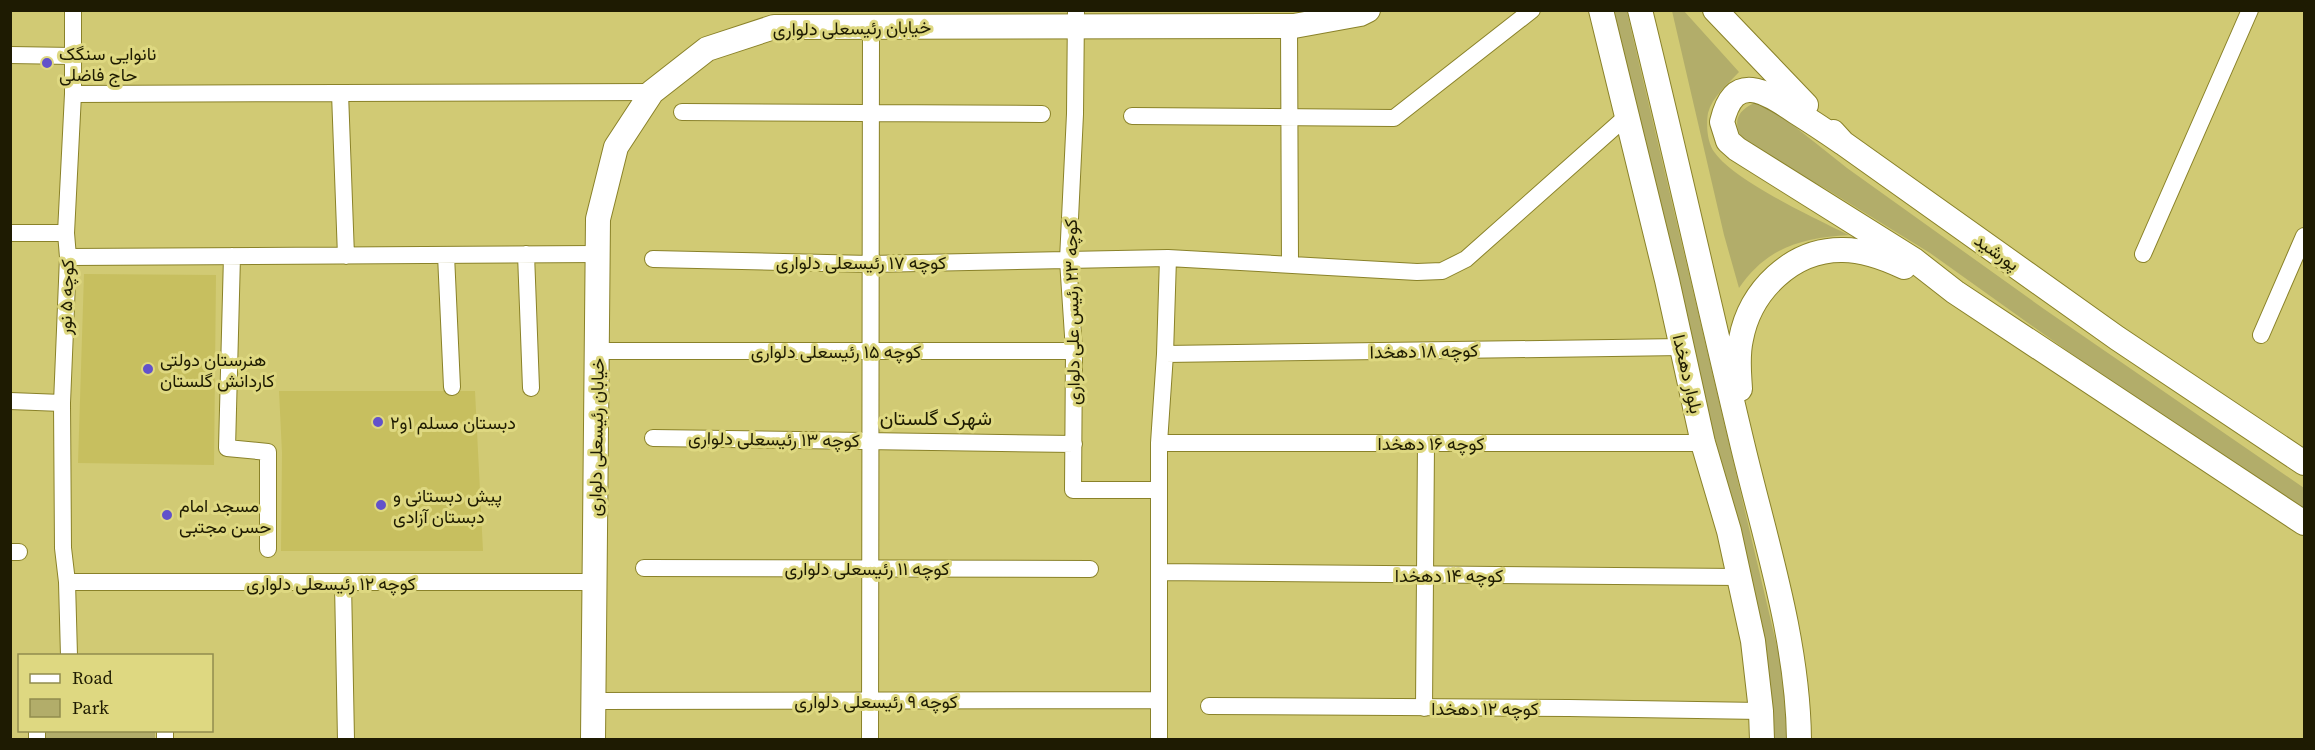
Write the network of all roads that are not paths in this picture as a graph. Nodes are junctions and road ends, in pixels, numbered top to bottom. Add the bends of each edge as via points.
1 (73, 10) edge
2 (1368, 10) edge
3 (1532, 10) edge
4 (1600, 10) edge
5 (1640, 10) edge
6 (1715, 10) edge
7 (2250, 10) edge
8 (1076, 18) edge
9 (829, 19) edge
10 (1289, 26) junction
11 (871, 27) junction
12 (10, 56) edge
13 (73, 56) junction
14 (652, 92) junction
15 (340, 93) junction
16 (73, 94) junction
17 (682, 112) dead end
18 (871, 113) junction
19 (1042, 114) dead end
20 (1132, 116) dead end
21 (1627, 116) junction
22 (1291, 117) junction
23 (1843, 143) junction
24 (10, 233) edge
25 (66, 234) junction
26 (2304, 236) edge
27 (526, 254) junction
28 (598, 254) junction
29 (2144, 254) dead end
30 (446, 255) junction
31 (232, 256) junction
32 (346, 256) junction
33 (68, 257) junction
34 (1168, 258) junction
35 (653, 259) dead end
36 (1068, 260) junction
37 (870, 264) junction
38 (1290, 264) junction
39 (1955, 292) junction
40 (2261, 335) dead end
41 (1682, 347) junction
42 (597, 351) junction
43 (870, 351) junction
44 (1074, 351) junction
45 (1165, 354) junction
46 (452, 387) dead end
47 (531, 388) dead end
48 (10, 401) edge
49 (62, 403) junction
50 (653, 438) dead end
51 (870, 441) junction
52 (1159, 443) junction
53 (1426, 443) junction
54 (1704, 443) junction
55 (1074, 444) junction
56 (1743, 447) junction
57 (2304, 463) edge
58 (1159, 490) junction
59 (2304, 523) edge
60 (268, 549) dead end
61 (644, 568) dead end
62 (870, 568) junction
63 (1090, 569) dead end
64 (1159, 572) junction
65 (1424, 574) junction
66 (1739, 577) junction
67 (67, 582) junction
68 (594, 582) junction
69 (343, 583) junction
70 (69, 654) edge
71 (1159, 699) junction
72 (870, 701) junction
73 (593, 702) junction
74 (1209, 706) dead end
75 (1424, 708) junction
76 (1761, 711) junction
77 (346, 740) edge
78 (593, 740) edge
79 (870, 740) edge
80 (1159, 740) edge
81 (1762, 740) edge
82 (1799, 740) edge

1 - 13 street, کوچه ۵ نور
2 - 10 main road, خیابان رئیسعلی دلواری
3 - 22 street via 1394,118
4 - 21 main road, بلوار دهخدا
5 - 56 main road, بلوار دهخدا
6 - 23 main road, پورشید
7 - 29 street
8 - 10 main road, خیابان رئیسعلی دلواری
8 - 11 main road, خیابان رئیسعلی دلواری
8 - 36 street, کوچه ۲۳ رئیس علی دلواری
9 - 11 main road, خیابان رئیسعلی دلواری
9 - 14 main road, خیابان رئیسعلی دلواری via 774,27 707,49
10 - 22 street
11 - 18 street
12 - 13 street
13 - 16 street, کوچه ۵ نور
14 - 15 street
14 - 28 main road, خیابان رئیسعلی دلواری via 616,147 598,219
15 - 16 street
15 - 32 street
16 - 25 street, کوچه ۵ نور
17 - 18 street
18 - 19 street
18 - 37 street
20 - 22 street
21 - 38 street, کوچه ۱۷ رئیسعلی دلواری via 1466,259 1442,271
21 - 41 main road, بلوار دهخدا
22 - 38 street
23 - 39 main road via 1775,97 1753,89 1736,95 1722,122 1728,141 1737,149 1914,260
23 - 57 main road, پورشید via 2117,338
24 - 25 street
25 - 33 street, کوچه ۵ نور
26 - 40 street
27 - 28 street
27 - 30 street
27 - 47 street
28 - 42 main road, خیابان رئیسعلی دلواری
30 - 32 street
30 - 46 street
31 - 32 street
31 - 33 street
31 - 60 street via 227,448 268,452
33 - 49 street, کوچه ۵ نور
34 - 36 street, کوچه ۱۷ رئیسعلی دلواری
34 - 38 street, کوچه ۱۷ رئیسعلی دلواری
34 - 45 street
35 - 37 street, کوچه ۱۷ رئیسعلی دلواری
36 - 37 street, کوچه ۱۷ رئیسعلی دلواری
36 - 44 street, کوچه ۲۳ رئیس علی دلواری
37 - 43 street
39 - 56 main road via 1883,257 1844,250 1814,255 1774,277 1753,304 1741,338 1738,366
39 - 59 main road
41 - 45 street, کوچه ۱۸ دهخدا
41 - 54 main road, بلوار دهخدا
42 - 43 street, کوچه ۱۵ رئیسعلی دلواری
42 - 68 main road, خیابان رئیسعلی دلواری
43 - 44 street, کوچه ۱۵ رئیسعلی دلواری
43 - 51 street
44 - 55 street, کوچه ۲۳ رئیس علی دلواری
45 - 52 street
48 - 49 street
49 - 67 street, کوچه ۵ نور via 63,548
50 - 51 street, کوچه ۱۳ رئیسعلی دلواری
51 - 55 street, کوچه ۱۳ رئیسعلی دلواری
51 - 62 street
52 - 53 street, کوچه ۱۶ دهخدا
52 - 58 street
53 - 54 street, کوچه ۱۶ دهخدا
53 - 65 street
54 - 66 main road, بلوار دهخدا
55 - 58 street, کوچه ۲۳ رئیس علی دلواری via 1074,490
56 - 82 main road, بلوار دهخدا via 1789,636
58 - 64 street
61 - 62 street, کوچه ۱۱ رئیسعلی دلواری
62 - 63 street, کوچه ۱۱ رئیسعلی دلواری
62 - 72 street
64 - 65 street, کوچه ۱۴ دهخدا
64 - 71 street
65 - 66 street, کوچه ۱۴ دهخدا
65 - 75 street
66 - 76 main road, بلوار دهخدا via 1753,641
67 - 69 street, کوچه ۱۲ رئیسعلی دلواری
67 - 70 street, کوچه ۵ نور
68 - 69 street, کوچه ۱۲ رئیسعلی دلواری
68 - 73 main road, خیابان رئیسعلی دلواری
69 - 77 street
71 - 72 street, کوچه ۹ رئیسعلی دلواری
71 - 80 street
72 - 73 street, کوچه ۹ رئیسعلی دلواری
72 - 79 street
73 - 78 main road, خیابان رئیسعلی دلواری
74 - 75 street, کوچه ۱۲ دهخدا
75 - 76 street, کوچه ۱۲ دهخدا
76 - 81 main road, بلوار دهخدا

